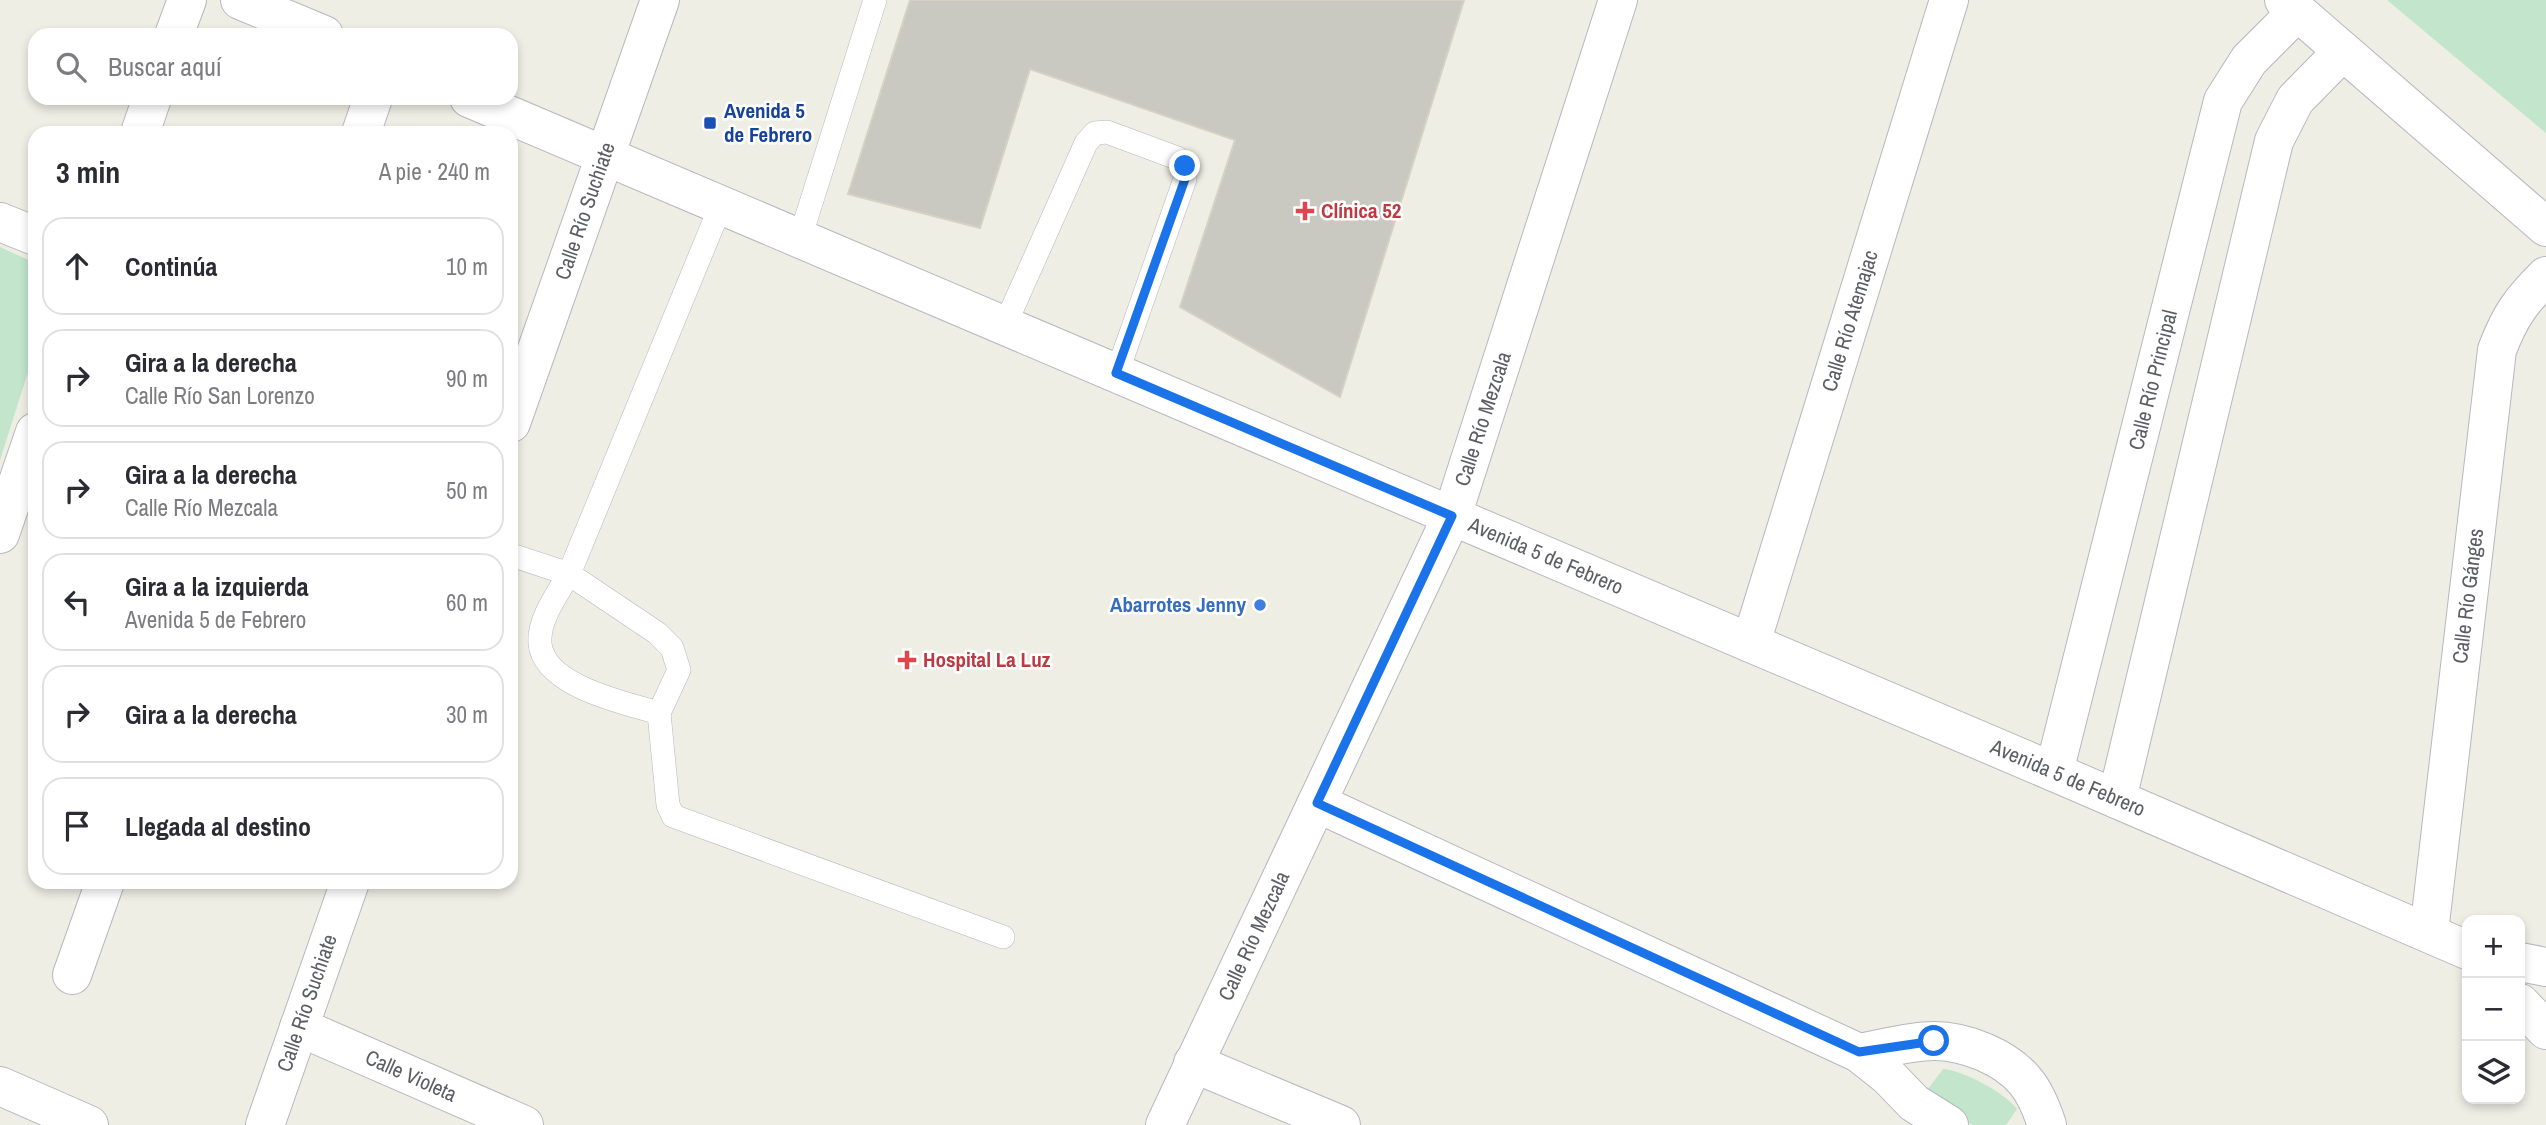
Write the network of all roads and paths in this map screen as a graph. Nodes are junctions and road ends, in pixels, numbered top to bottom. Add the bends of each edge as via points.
1 (187, 0) edge
2 (240, 0) edge
3 (660, 0) edge
4 (874, 0) edge
5 (1618, 0) edge
6 (1948, 0) edge
7 (2290, 6) edge
8 (177, 28) edge
9 (307, 28) edge
10 (2343, 51) junction
11 (150, 105) edge
12 (371, 105) edge
13 (485, 105) edge
14 (142, 126) edge
15 (363, 126) edge
16 (605, 156) junction
17 (721, 205) junction
18 (0, 222) edge
19 (2546, 227) edge
20 (28, 233) edge
21 (800, 239) junction
22 (2546, 276) edge
23 (1004, 325) junction
24 (1116, 373) junction
25 (518, 403) edge
26 (28, 475) edge
27 (24, 499) edge
28 (1452, 516) junction
29 (0, 534) edge
30 (518, 557) edge
31 (569, 574) junction
32 (1751, 643) junction
33 (659, 713) junction
34 (2054, 772) junction
35 (2117, 799) junction
36 (1317, 803) junction
37 (102, 889) edge
38 (348, 889) edge
39 (2429, 932) junction
40 (1003, 937) dead end
41 (2462, 948) edge
42 (2525, 963) edge
43 (2546, 967) edge
44 (72, 975) dead end
45 (2525, 1008) edge
46 (299, 1027) junction
47 (2546, 1030) edge
48 (1859, 1052) junction
49 (1194, 1063) junction
50 (0, 1086) edge
51 (89, 1125) edge
52 (265, 1125) edge
53 (524, 1125) edge
54 (1164, 1125) edge
55 (1341, 1125) edge
56 (1949, 1125) edge
57 (2048, 1125) edge

1 - 8 street
2 - 9 street
3 - 16 street, Calle Río Suchiate
4 - 21 lane
5 - 28 street, Calle Río Mezcala
6 - 32 street, Calle Río Atemajac
7 - 10 street
7 - 34 street, Calle Río Principal via 2223,101
10 - 19 street
10 - 35 street via 2295,100 2274,141
11 - 14 street
12 - 15 street
13 - 16 street, Avenida 5 de Febrero
16 - 17 street, Avenida 5 de Febrero
16 - 25 street, Calle Río Suchiate
17 - 21 street, Avenida 5 de Febrero
17 - 31 lane
18 - 20 street
21 - 23 street, Avenida 5 de Febrero
22 - 39 street, Calle Río Gánges via 2508,320 2497,350
23 - 24 street, Avenida 5 de Febrero
23 - 24 lane via 1086,143 1095,133 1107,132 1177,159 1185,166 1185,179
24 - 28 street, Avenida 5 de Febrero
26 - 27 street
27 - 29 street
28 - 32 street, Avenida 5 de Febrero
28 - 36 street, Calle Río Mezcala
30 - 31 lane
31 - 33 lane via 672,648 679,670
31 - 33 lane via 543,623 540,643 547,664 565,681
32 - 34 street, Avenida 5 de Febrero
33 - 40 lane via 668,805 674,816
34 - 35 street, Avenida 5 de Febrero
35 - 39 street, Avenida 5 de Febrero
36 - 48 street
36 - 49 street, Calle Río Mezcala
37 - 44 street
38 - 46 street, Calle Río Suchiate
39 - 41 street, Avenida 5 de Febrero
42 - 43 street
45 - 47 street
46 - 52 street, Calle Río Suchiate
46 - 53 street, Calle Violeta
48 - 56 street via 1914,1103
48 - 57 street via 1934,1041 1980,1051 2024,1079
49 - 54 street, Calle Río Mezcala
49 - 55 street
50 - 51 street

